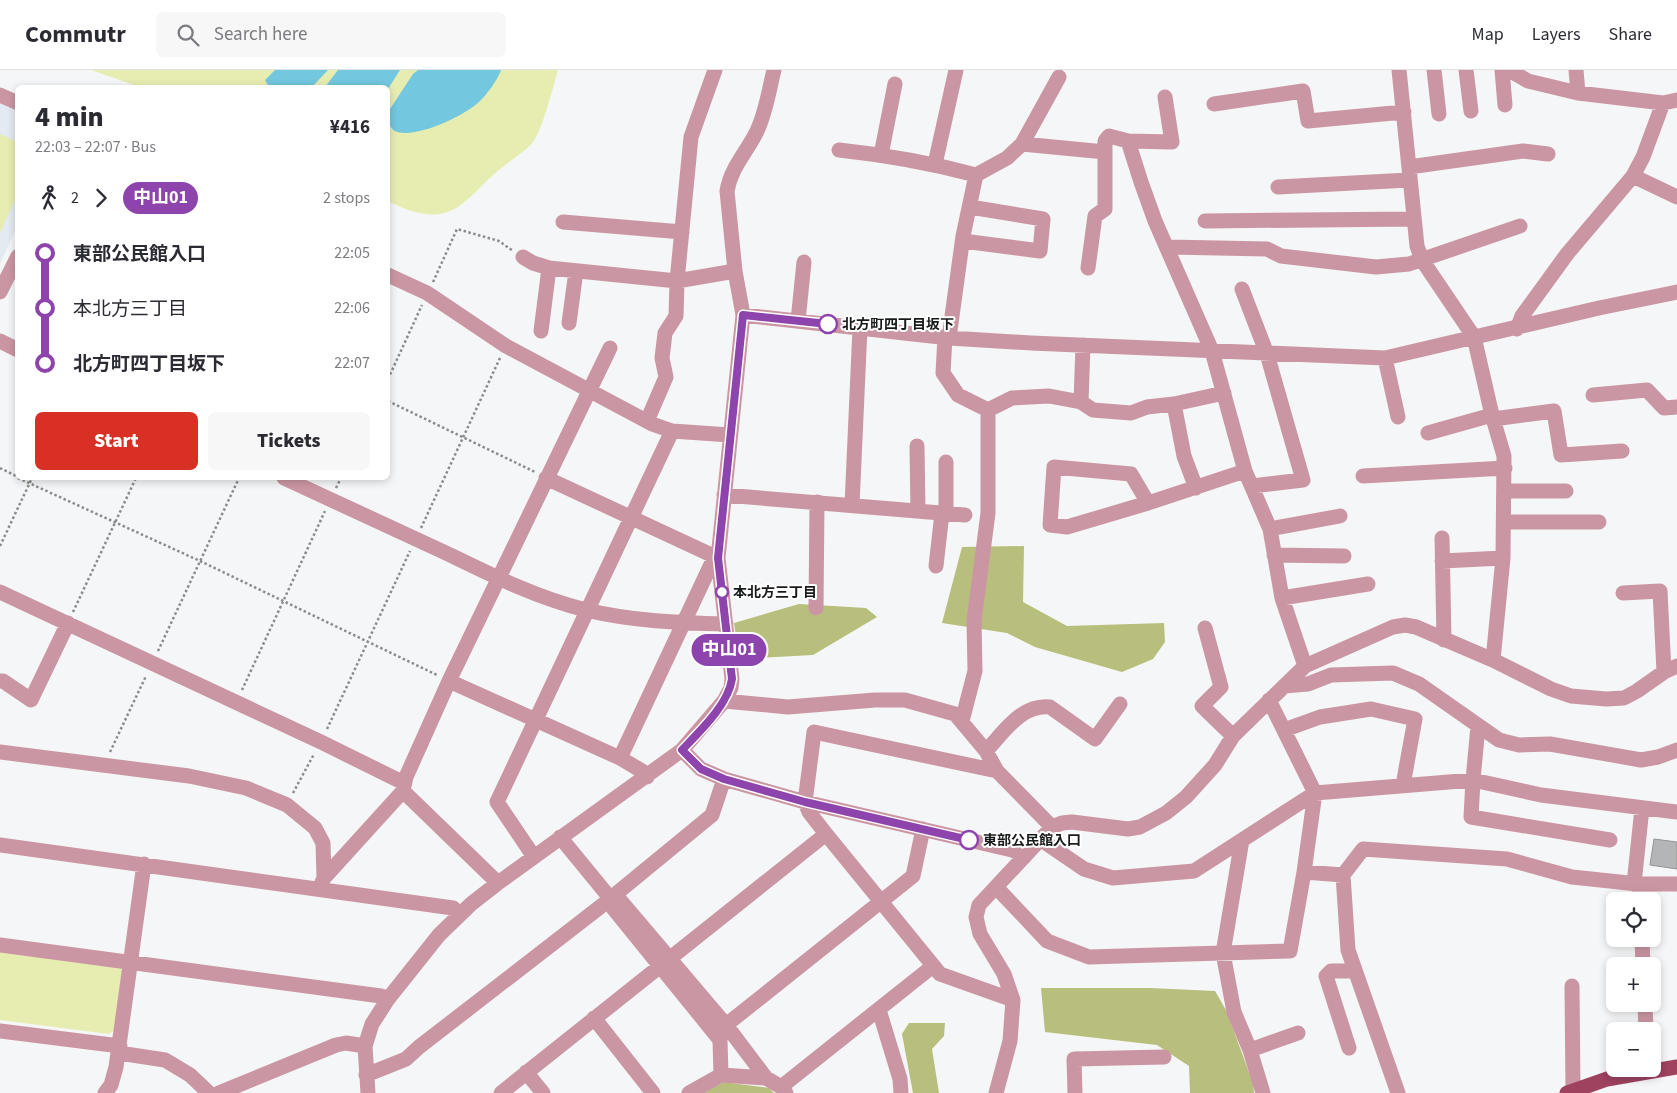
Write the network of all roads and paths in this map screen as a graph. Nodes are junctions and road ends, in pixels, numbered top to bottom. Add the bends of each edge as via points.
1 (715, 70) edge
2 (774, 70) edge
3 (956, 70) edge
4 (1399, 70) edge
5 (1434, 70) edge
6 (1466, 70) edge
7 (1502, 70) edge
8 (1509, 70) edge
9 (1576, 70) edge
10 (1059, 77) dead end
11 (895, 84) dead end
12 (1578, 93) junction
13 (0, 95) edge
14 (1165, 97) dead end
15 (1670, 101) edge
16 (15, 102) edge
17 (1214, 104) dead end
18 (1505, 105) dead end
19 (1471, 111) dead end
20 (1404, 112) junction
21 (1439, 114) dead end
22 (1128, 141) junction
23 (1022, 144) junction
24 (839, 150) dead end
25 (1105, 152) junction
26 (1548, 154) dead end
27 (881, 155) junction
28 (935, 164) junction
29 (1409, 173) junction
30 (976, 176) junction
31 (1633, 176) junction
32 (1278, 186) dead end
33 (1677, 197) edge
34 (970, 207) junction
35 (1413, 219) junction
36 (1205, 221) dead end
37 (563, 222) dead end
38 (1520, 226) dead end
39 (682, 232) junction
40 (962, 242) junction
41 (1168, 247) junction
42 (523, 257) joint
43 (1422, 260) junction
44 (15, 262) edge
45 (804, 262) dead end
46 (548, 268) junction
47 (1088, 268) dead end
48 (576, 271) junction
49 (735, 271) junction
50 (390, 276) edge
51 (677, 281) junction
52 (1242, 289) dead end
53 (0, 292) edge
54 (1677, 292) edge
55 (428, 293) junction
56 (743, 315) junction
57 (798, 321) junction
58 (569, 323) dead end
59 (860, 328) junction
60 (1517, 328) junction
61 (541, 331) dead end
62 (947, 338) junction
63 (1474, 338) junction
64 (0, 341) edge
65 (1083, 346) junction
66 (15, 348) edge
67 (610, 348) dead end
68 (1212, 351) junction
69 (1268, 354) junction
70 (1385, 358) junction
71 (390, 375) edge
72 (589, 390) junction
73 (1224, 393) junction
74 (1593, 395) dead end
75 (390, 402) edge
76 (1081, 402) junction
77 (1174, 404) junction
78 (1677, 407) edge
79 (988, 410) junction
80 (1398, 417) dead end
81 (1492, 417) junction
82 (647, 421) junction
83 (672, 431) junction
84 (1428, 433) dead end
85 (730, 435) junction
86 (917, 446) dead end
87 (1622, 451) dead end
88 (946, 462) dead end
89 (0, 468) edge
90 (1505, 468) junction
91 (1245, 472) junction
92 (15, 476) edge
93 (1363, 476) dead end
94 (546, 478) junction
95 (24, 480) edge
96 (31, 480) edge
97 (135, 480) edge
98 (238, 480) edge
99 (288, 480) edge
100 (340, 480) edge
101 (29, 483) junction
102 (1252, 486) junction
103 (1196, 488) junction
104 (1566, 490) dead end
105 (1504, 491) junction
106 (724, 495) junction
107 (331, 499) junction
108 (817, 502) junction
109 (1148, 503) junction
110 (852, 505) junction
111 (918, 511) junction
112 (944, 513) junction
113 (965, 515) dead end
114 (632, 516) junction
115 (1340, 516) dead end
116 (116, 521) junction
117 (1504, 522) junction
118 (1599, 522) dead end
119 (1270, 529) junction
120 (1442, 538) dead end
121 (0, 546) edge
122 (1274, 555) junction
123 (1344, 556) dead end
124 (717, 557) junction
125 (1502, 558) junction
126 (200, 560) junction
127 (1442, 561) junction
128 (936, 566) dead end
129 (498, 578) junction
130 (1368, 584) dead end
131 (0, 592) edge
132 (1623, 593) dead end
133 (1282, 598) junction
134 (284, 600) junction
135 (816, 608) dead end
136 (587, 610) junction
137 (68, 624) junction
138 (682, 624) junction
139 (726, 624) junction
140 (1205, 628) dead end
141 (1444, 640) junction
142 (1493, 660) junction
143 (152, 663) junction
144 (1304, 666) junction
145 (1670, 669) edge
146 (450, 681) junction
147 (0, 682) edge
148 (1284, 686) junction
149 (1269, 700) junction
150 (724, 701) junction
151 (236, 702) junction
152 (1118, 713) dead end
153 (536, 719) junction
154 (962, 721) junction
155 (1478, 726) junction
156 (1284, 730) junction
157 (1233, 736) junction
158 (321, 742) junction
159 (682, 750) junction
160 (1677, 750) edge
161 (986, 751) junction
162 (0, 752) edge
163 (620, 758) junction
164 (105, 764) junction
165 (997, 771) junction
166 (647, 777) junction
167 (724, 779) junction
168 (1473, 780) junction
169 (1403, 785) junction
170 (403, 787) junction
171 (1315, 793) junction
172 (805, 802) junction
173 (287, 806) junction
174 (1642, 808) junction
175 (1677, 812) edge
176 (1052, 827) junction
177 (924, 829) junction
178 (826, 834) junction
179 (560, 838) junction
180 (1040, 839) junction
181 (1242, 840) junction
182 (1610, 840) dead end
183 (0, 845) edge
184 (1025, 856) junction
185 (534, 857) junction
186 (144, 864) junction
187 (1304, 872) junction
188 (1343, 875) junction
189 (322, 883) junction
190 (498, 883) junction
191 (1634, 884) junction
192 (1677, 884) edge
193 (996, 887) junction
194 (610, 898) junction
195 (880, 902) junction
196 (460, 914) junction
197 (0, 945) edge
198 (1223, 953) junction
199 (131, 962) junction
200 (666, 962) junction
201 (933, 966) junction
202 (1355, 971) junction
203 (1572, 986) dead end
204 (388, 999) junction
205 (1013, 1000) junction
206 (878, 1010) junction
207 (594, 1018) junction
208 (726, 1025) junction
209 (0, 1031) edge
210 (1298, 1033) dead end
211 (365, 1046) junction
212 (1349, 1048) dead end
213 (119, 1050) junction
214 (1250, 1050) junction
215 (1164, 1057) dead end
216 (1677, 1067) edge
217 (1661, 1069) edge
218 (526, 1072) junction
219 (366, 1075) junction
220 (721, 1075) junction
221 (1615, 1077) edge
222 (766, 1078) junction
223 (783, 1090) edge
224 (1570, 1091) edge
225 (105, 1093) edge
226 (209, 1093) edge
227 (219, 1093) edge
228 (368, 1093) edge
229 (501, 1093) edge
230 (542, 1093) edge
231 (653, 1093) edge
232 (689, 1093) edge
233 (900, 1093) edge
234 (996, 1093) edge
235 (1075, 1093) edge
236 (1263, 1093) edge
237 (1398, 1093) edge

1 - 39 street via 692,137
2 - 49 street via 759,127 729,178 727,191
3 - 28 street
4 - 20 street
5 - 21 street
6 - 19 street
7 - 18 street
8 - 12 street via 1528,81
9 - 12 street
10 - 23 street
11 - 27 street
12 - 15 street
13 - 16 street
14 - 22 street via 1172,142
15 - 31 street
17 - 20 street via 1303,90 1308,121
20 - 29 street
22 - 25 street via 1109,136 1105,140
22 - 41 street via 1155,221
23 - 25 street
23 - 30 street via 1007,158
24 - 27 street
25 - 47 street via 1105,208 1095,216
26 - 29 street via 1523,152
27 - 28 street
28 - 30 street
29 - 32 street
29 - 35 street
30 - 34 street
31 - 33 street
31 - 60 street via 1567,254 1522,316
34 - 40 street
34 - 40 street via 1043,219 1040,251
35 - 36 street
35 - 43 street
37 - 39 street
38 - 43 street
39 - 51 street
40 - 62 street
41 - 43 street via 1267,249 1281,256 1376,267
41 - 68 street
42 - 46 street
42 - 55 path via 499,241 457,229
43 - 63 street
44 - 53 street
45 - 57 street
46 - 48 street
46 - 61 street
48 - 51 street
48 - 58 street
49 - 51 street
49 - 56 street
50 - 55 street
51 - 82 street via 676,316 665,333 662,358 666,377
52 - 69 street
54 - 60 street
55 - 71 path
55 - 72 street via 506,346
56 - 57 street
56 - 85 street
57 - 59 street
59 - 62 street
59 - 110 street
60 - 63 street
62 - 65 street
62 - 79 street via 943,373 958,396
63 - 70 street
63 - 81 street
64 - 66 street
65 - 68 street
65 - 76 street
67 - 72 street
68 - 69 street
68 - 73 street
69 - 70 street
69 - 102 street via 1302,480
70 - 80 street
72 - 82 street
72 - 94 street
73 - 77 street
73 - 91 street
74 - 78 street via 1647,390 1664,408
75 - 94 path
76 - 77 street via 1093,410 1131,413 1147,406
76 - 79 street via 1049,396 1012,398
77 - 103 street via 1184,456
79 - 154 street via 988,513 974,621 975,671
81 - 84 street
81 - 87 street via 1554,411 1561,455
81 - 90 street
82 - 83 street
83 - 85 street
83 - 114 street
85 - 106 street
86 - 111 street
88 - 112 street
89 - 92 path
90 - 93 street
90 - 105 street
91 - 102 street
91 - 103 street
94 - 114 street
94 - 129 street
95 - 101 path
96 - 101 path
97 - 116 path
98 - 126 path
99 - 107 street
100 - 107 path
101 - 116 path
101 - 121 path
102 - 119 street
103 - 109 street
104 - 105 street
105 - 117 street
106 - 108 street
106 - 124 street
107 - 129 street
107 - 134 path
108 - 110 street
108 - 135 street
109 - 109 street via 1131,474 1054,467 1050,525 1067,527
110 - 111 street
111 - 112 street
112 - 113 street
112 - 128 street
114 - 124 street
114 - 136 street
115 - 119 street
116 - 126 path
116 - 137 path
117 - 118 street
117 - 125 street
119 - 122 street
120 - 127 street
122 - 123 street
122 - 133 street
124 - 138 street
124 - 139 street
125 - 127 street
125 - 142 street
126 - 134 path
126 - 143 path
127 - 141 street
129 - 136 street via 550,600
129 - 146 street
130 - 133 street
131 - 137 street
132 - 145 street via 1660,591
133 - 144 street
134 - 146 path
134 - 151 path
136 - 138 street
136 - 153 street
137 - 143 street
137 - 147 street via 31,700
138 - 139 street
138 - 163 street
139 - 150 street via 732,679
140 - 157 street via 1221,687 1202,706
141 - 142 street
141 - 144 street via 1416,627 1393,626
142 - 145 street via 1551,690 1571,696 1606,699 1624,698
143 - 151 street
143 - 164 path
144 - 148 street
146 - 153 street
146 - 170 street
148 - 149 street
148 - 155 street via 1308,684 1331,675 1392,673 1419,684
149 - 156 street
149 - 157 street
150 - 154 street via 788,707 905,700 955,714
150 - 159 street
151 - 158 street
152 - 161 street via 1095,739 1050,707 1027,710
153 - 163 street
153 - 185 street via 497,802
154 - 161 street
155 - 160 street via 1499,740 1519,745 1550,744 1641,760
155 - 168 street
156 - 169 street via 1320,717 1371,709 1415,719
156 - 171 street
157 - 176 street via 1215,765 1186,797 1140,827 1128,829 1072,822
158 - 170 street
158 - 173 path
159 - 166 street
159 - 167 street via 701,769
161 - 165 street
162 - 164 street
163 - 166 street
164 - 173 street via 246,788
165 - 172 street via 814,732
165 - 176 street
166 - 179 street
167 - 172 street
167 - 194 street via 712,815
168 - 169 street
168 - 174 street via 1541,795
168 - 182 street via 1471,817
169 - 171 street
170 - 189 street
170 - 190 street
171 - 181 street
171 - 187 street
172 - 177 street
172 - 178 street
173 - 189 street via 315,828 323,843
174 - 175 street
174 - 191 street
176 - 180 street
177 - 184 street
177 - 195 street via 913,876
178 - 195 street
178 - 200 street
179 - 185 street
179 - 194 street
180 - 181 street via 1084,869 1113,878 1194,871
180 - 184 street
181 - 198 street
183 - 186 street
184 - 193 street
185 - 190 street
186 - 189 street
186 - 199 street
187 - 188 street
187 - 198 street via 1290,951
188 - 191 street via 1364,850 1378,849 1507,859 1572,877
188 - 202 street via 1348,950
189 - 196 street via 453,908
190 - 196 street
191 - 192 street
193 - 198 street via 1047,941 1089,956
193 - 205 street via 979,905 976,918 980,934 1004,974
194 - 200 street via 620,900
194 - 219 street via 406,1059
195 - 201 street
195 - 208 street
196 - 204 street
197 - 199 street
198 - 214 street via 1234,1012
199 - 204 street
199 - 213 street
200 - 207 street
200 - 208 street
200 - 220 street via 720,1040
201 - 205 street via 940,974
201 - 206 street
202 - 212 street via 1331,971 1326,976
202 - 237 street
203 - 224 street
204 - 211 street via 372,1024
205 - 234 street via 1010,1040
206 - 223 street
206 - 233 street via 900,1079
207 - 218 street
207 - 231 street
208 - 222 street
209 - 213 street
210 - 214 street
211 - 219 street
211 - 227 street via 336,1045
213 - 225 street
213 - 226 street via 165,1060 190,1075
214 - 236 street
215 - 235 street via 1074,1059
216 - 217 main road
218 - 229 street
218 - 230 street
219 - 228 street
220 - 222 street
220 - 232 street
221 - 224 main road
222 - 223 street

